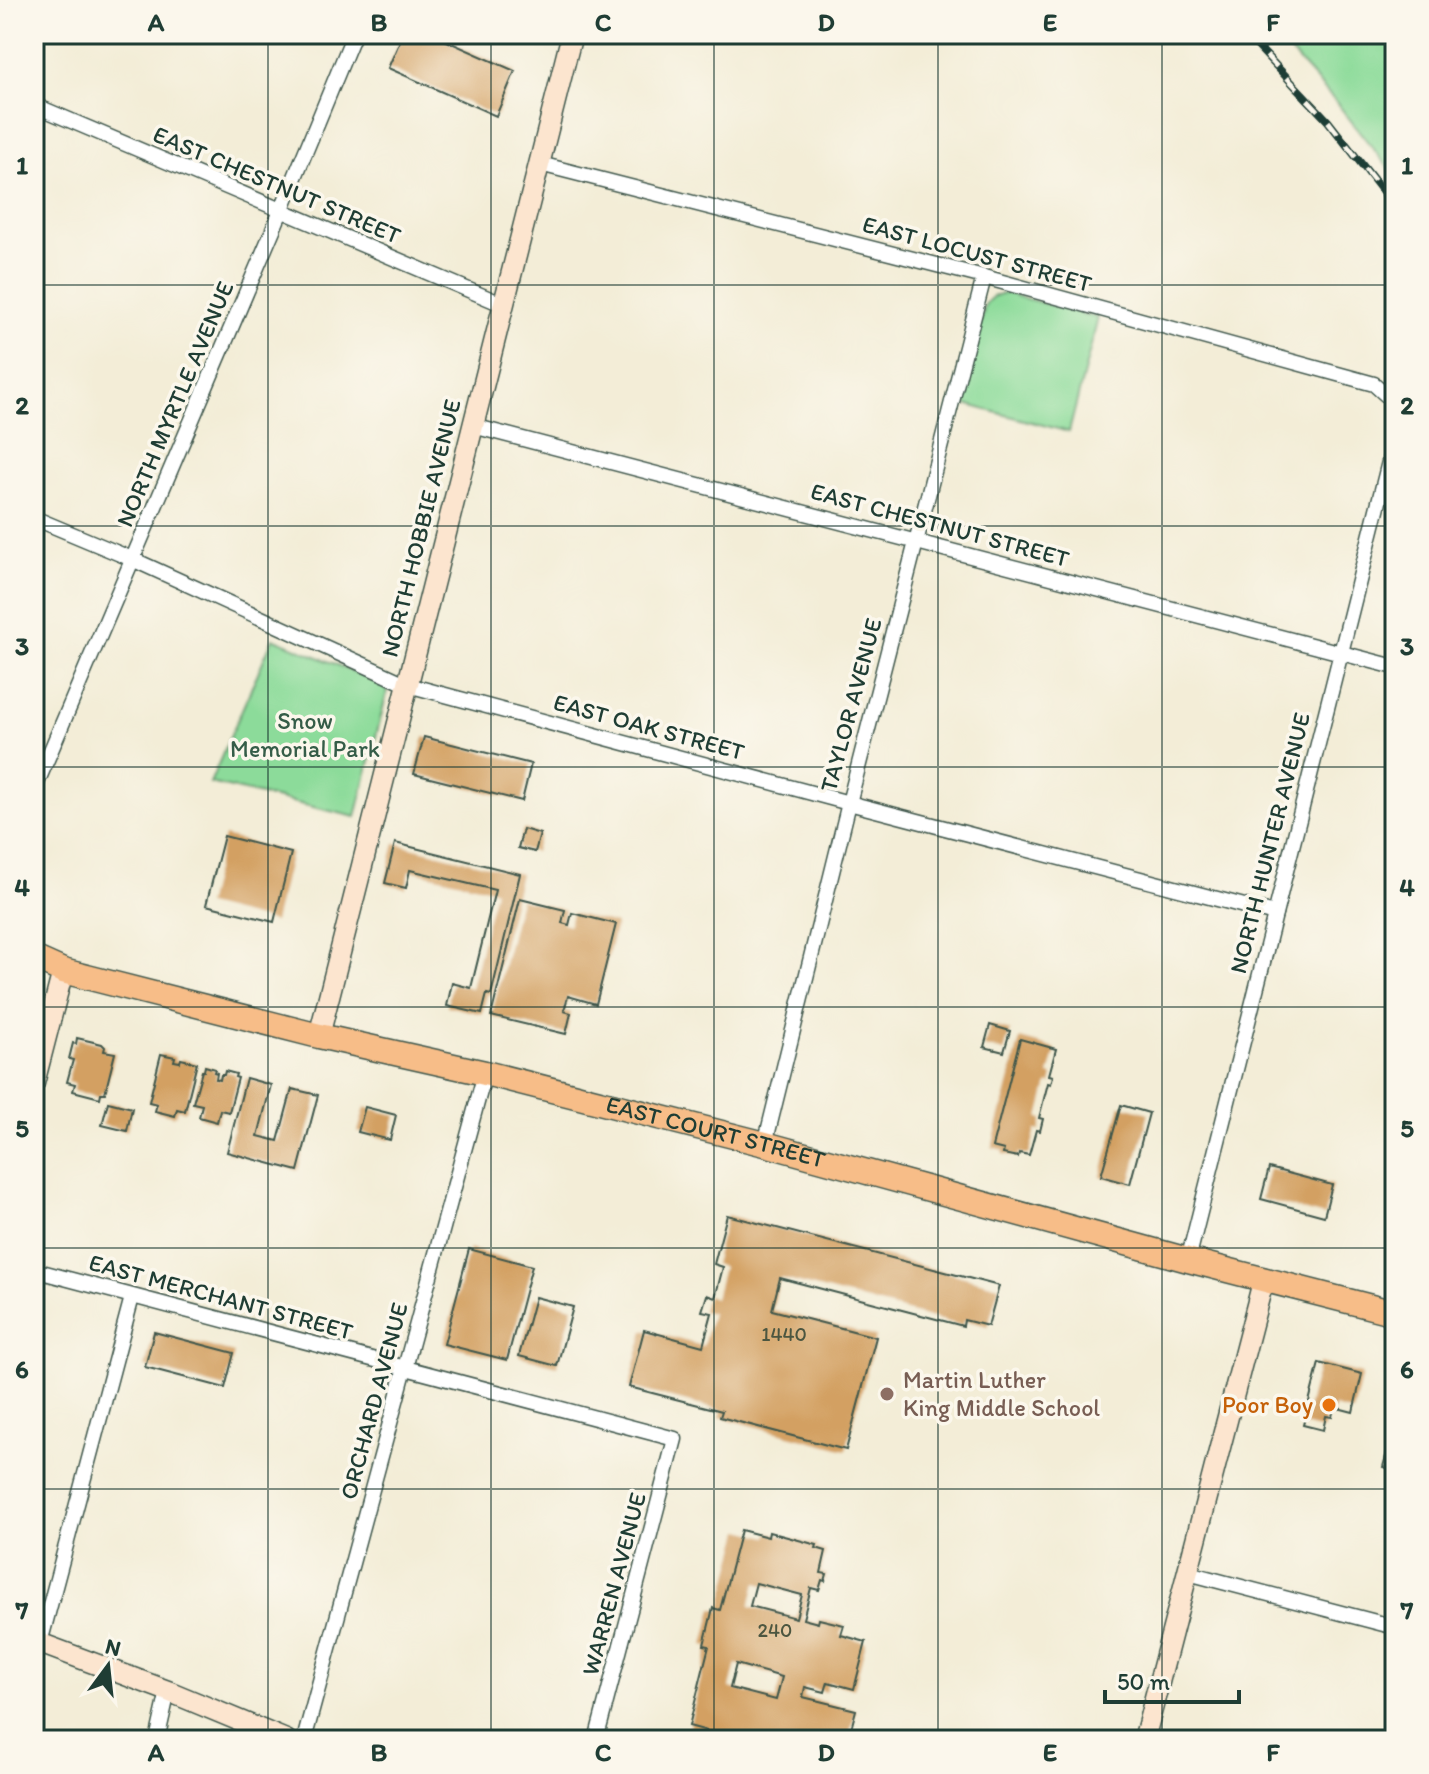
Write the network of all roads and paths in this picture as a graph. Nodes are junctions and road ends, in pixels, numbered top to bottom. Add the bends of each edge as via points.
1 (354, 34) edge
2 (572, 34) edge
3 (34, 105) edge
4 (540, 164) junction
5 (281, 211) junction
6 (984, 277) junction
7 (504, 305) junction
8 (1395, 403) edge
9 (473, 426) junction
10 (1395, 438) edge
11 (34, 518) edge
12 (917, 542) junction
13 (132, 559) junction
14 (1341, 653) junction
15 (1395, 667) edge
16 (408, 685) junction
17 (34, 790) edge
18 (849, 803) junction
19 (1275, 914) junction
20 (34, 958) edge
21 (63, 971) junction
22 (319, 1036) junction
23 (485, 1073) junction
24 (34, 1083) edge
25 (765, 1144) junction
26 (1188, 1260) junction
27 (34, 1270) edge
28 (1264, 1278) junction
29 (132, 1297) junction
30 (1395, 1313) edge
31 (406, 1369) junction
32 (675, 1439) joint
33 (1188, 1573) junction
34 (1395, 1627) edge
35 (37, 1642) edge
36 (168, 1691) junction
37 (157, 1740) edge
38 (286, 1740) edge
39 (304, 1740) edge
40 (596, 1740) edge
41 (1144, 1740) edge

1 - 5 street, NORTH MYRTLE AVENUE
2 - 4 main road, NORTH HOBBIE AVENUE
3 - 5 street, EAST CHESTNUT STREET
4 - 6 street, EAST LOCUST STREET
4 - 7 main road, NORTH HOBBIE AVENUE
5 - 7 street, EAST CHESTNUT STREET
5 - 13 street, NORTH MYRTLE AVENUE
6 - 8 street, EAST LOCUST STREET via 1374,384
6 - 12 street, TAYLOR AVENUE
7 - 9 main road, NORTH HOBBIE AVENUE
9 - 12 street, EAST CHESTNUT STREET
9 - 16 main road, NORTH HOBBIE AVENUE
10 - 14 street, NORTH HUNTER AVENUE
11 - 13 street, EAST OAK STREET
12 - 14 street, EAST CHESTNUT STREET
12 - 18 street, TAYLOR AVENUE
13 - 16 street, EAST OAK STREET
13 - 17 street, NORTH MYRTLE AVENUE
14 - 15 street, EAST CHESTNUT STREET
14 - 19 street, NORTH HUNTER AVENUE
16 - 18 street, EAST OAK STREET
16 - 22 main road, NORTH HOBBIE AVENUE
18 - 19 street, EAST OAK STREET
18 - 25 street, TAYLOR AVENUE
19 - 26 street, NORTH HUNTER AVENUE
20 - 21 main road, EAST COURT STREET
21 - 22 main road, EAST COURT STREET
21 - 24 main road
22 - 23 main road, EAST COURT STREET
23 - 25 main road, EAST COURT STREET
23 - 31 street, ORCHARD AVENUE
25 - 26 main road, EAST COURT STREET
26 - 28 main road, EAST COURT STREET
27 - 29 street, EAST MERCHANT STREET
28 - 30 main road, EAST COURT STREET
28 - 33 main road
29 - 31 street, EAST MERCHANT STREET
29 - 35 street
31 - 32 street, EAST MERCHANT STREET
31 - 39 street, ORCHARD AVENUE
32 - 40 street, WARREN AVENUE
33 - 34 street
33 - 41 main road
35 - 36 main road
36 - 37 street
36 - 38 main road

